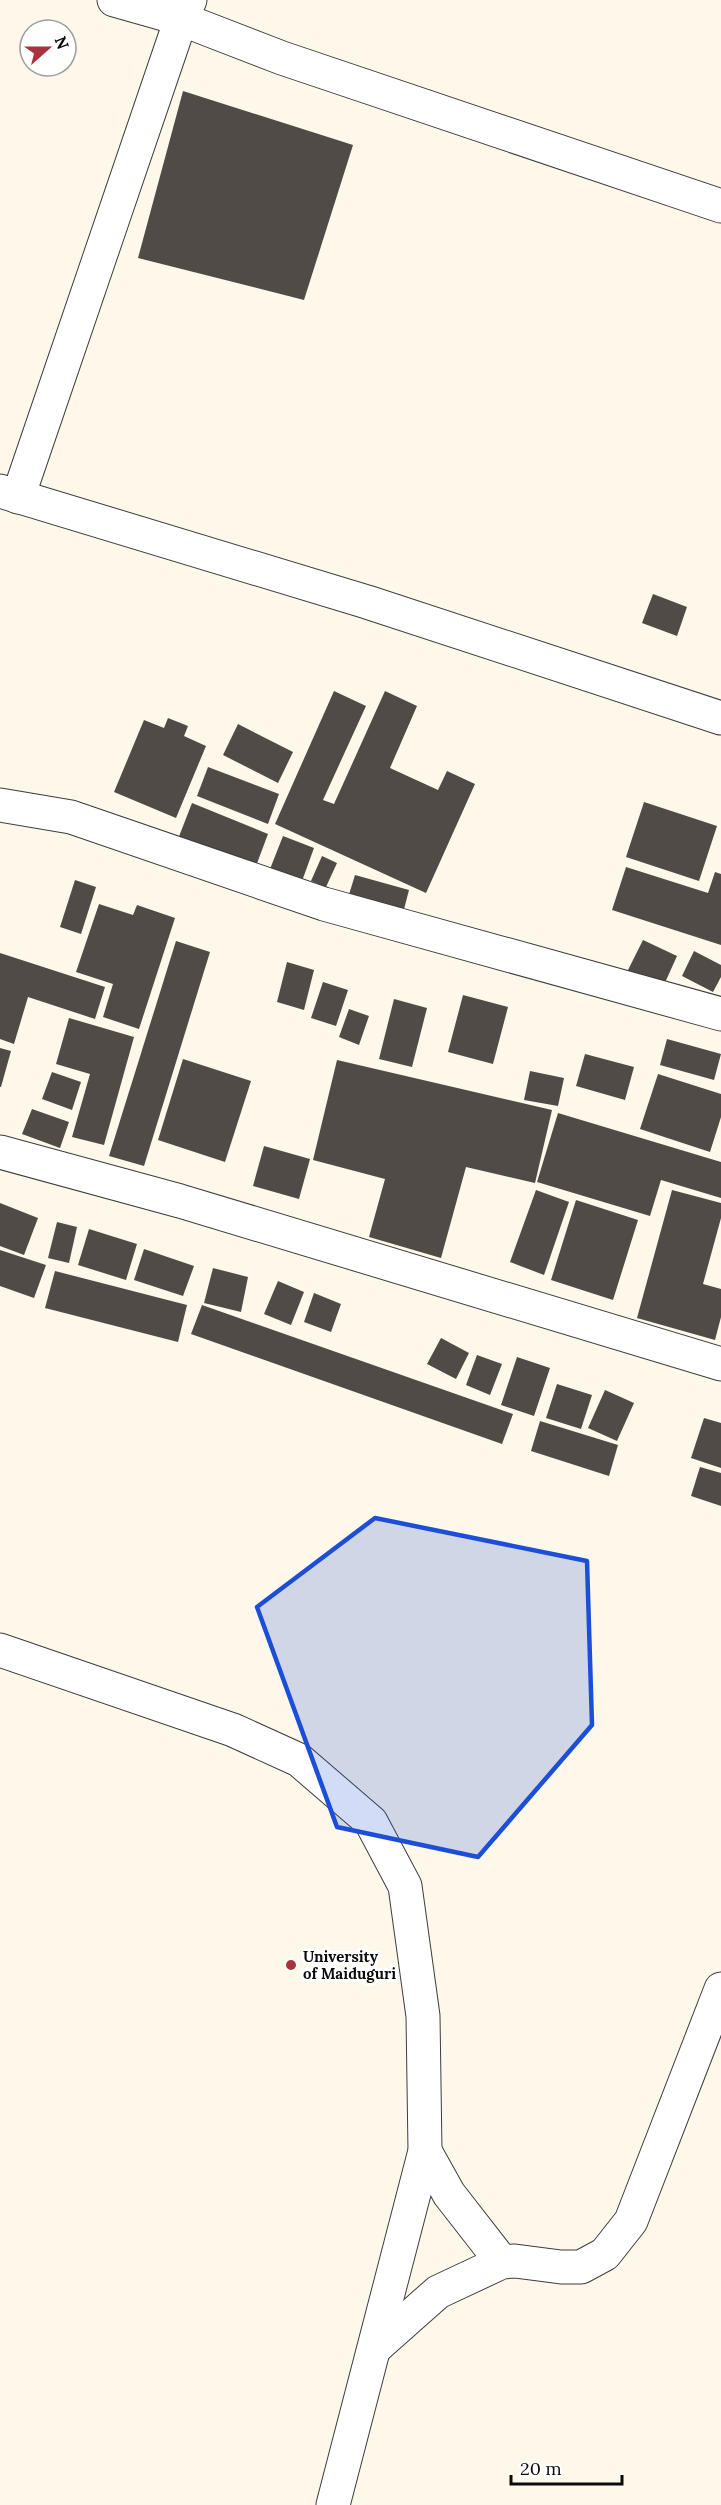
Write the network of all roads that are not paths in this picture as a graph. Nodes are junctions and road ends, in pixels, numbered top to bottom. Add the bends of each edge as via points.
1 (114, 0) edge
2 (186, 9) edge
3 (721, 206) edge
4 (9, 494) edge
5 (721, 718) edge
6 (0, 805) edge
7 (721, 1014) edge
8 (0, 1152) edge
9 (721, 1364) edge
10 (0, 1650) edge
11 (721, 1989) edge
12 (425, 2151) junction
13 (502, 2262) junction
14 (376, 2348) junction
15 (333, 2505) edge

1 - 2 street
2 - 3 street via 282,58
2 - 4 street
4 - 5 street via 367,602
6 - 7 street via 71,817 324,904
8 - 9 street via 180,1201
10 - 12 street via 233,1730 298,1760 371,1822 405,1886 423,2016
11 - 13 street via 631,2221 605,2254 581,2267
12 - 13 street via 449,2194
12 - 14 street
13 - 14 street via 438,2292
14 - 15 street

